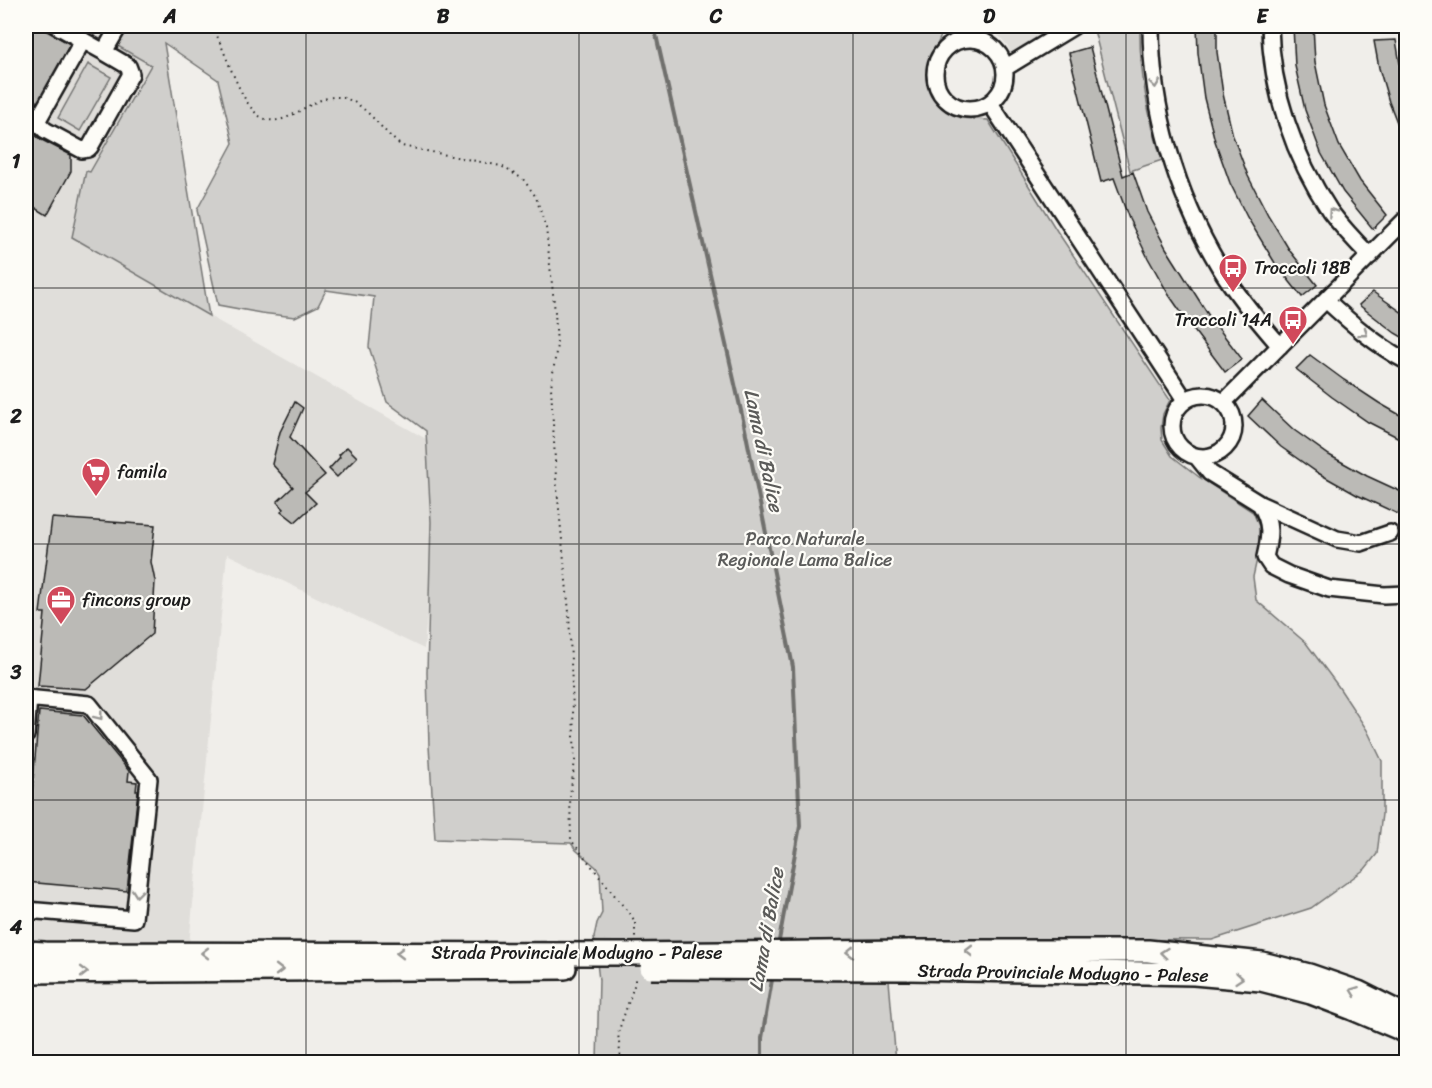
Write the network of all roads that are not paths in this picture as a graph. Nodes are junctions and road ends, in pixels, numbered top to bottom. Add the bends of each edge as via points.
1 (57, 26) edge
2 (119, 26) edge
3 (1074, 26) edge
4 (1151, 26) edge
5 (1270, 26) edge
6 (83, 40) junction
7 (104, 52) junction
8 (1005, 68) junction
9 (990, 103) junction
10 (1407, 219) edge
11 (1370, 256) junction
12 (1326, 300) junction
13 (1280, 346) junction
14 (1407, 361) edge
15 (1185, 400) junction
16 (1224, 402) junction
17 (1197, 457) junction
18 (1260, 504) junction
19 (1390, 532) dead end
20 (1407, 594) edge
21 (27, 698) edge
22 (26, 735) edge
23 (26, 910) edge
24 (26, 952) edge
25 (631, 959) junction
26 (908, 960) junction
27 (26, 972) edge
28 (1407, 1016) edge
29 (1407, 1033) edge

1 - 6 street
2 - 7 street
3 - 8 street
4 -> 13 street via 1158,100 1184,194 1220,266
11 -> 5 street via 1331,212 1298,152 1280,102 1270,51
6 - 7 street
6 - 7 street via 38,123 82,150 90,147 131,74 128,66
8 - 9 street via 1002,90
8 - 9 street via 993,48 972,39 949,46 936,65 938,88 953,105 976,109
9 - 15 street
10 - 11 street
11 - 12 street
12 - 13 street
12 -> 14 street via 1371,339
13 - 16 street
15 - 16 street via 1202,394
15 - 17 street via 1173,417 1174,438 1179,447
16 - 17 street via 1235,423 1230,442 1216,455
17 - 18 street via 1210,473
18 - 19 street via 1337,539 1361,543
18 - 20 street via 1267,516 1270,536 1265,557 1271,566 1329,589
21 - 22 street
21 -> 23 street via 89,704 149,779 134,919
25 -> 24 main road, Strada Provinciale Modugno - Palese
25 - 26 main road, Strada Provinciale Modugno - Palese, bridge
27 -> 25 main road, Strada Provinciale Modugno - Palese
28 -> 26 main road, Strada Provinciale Modugno - Palese via 1348,988 1262,963 1148,951
26 -> 29 main road, Strada Provinciale Modugno - Palese via 1261,980 1311,993

